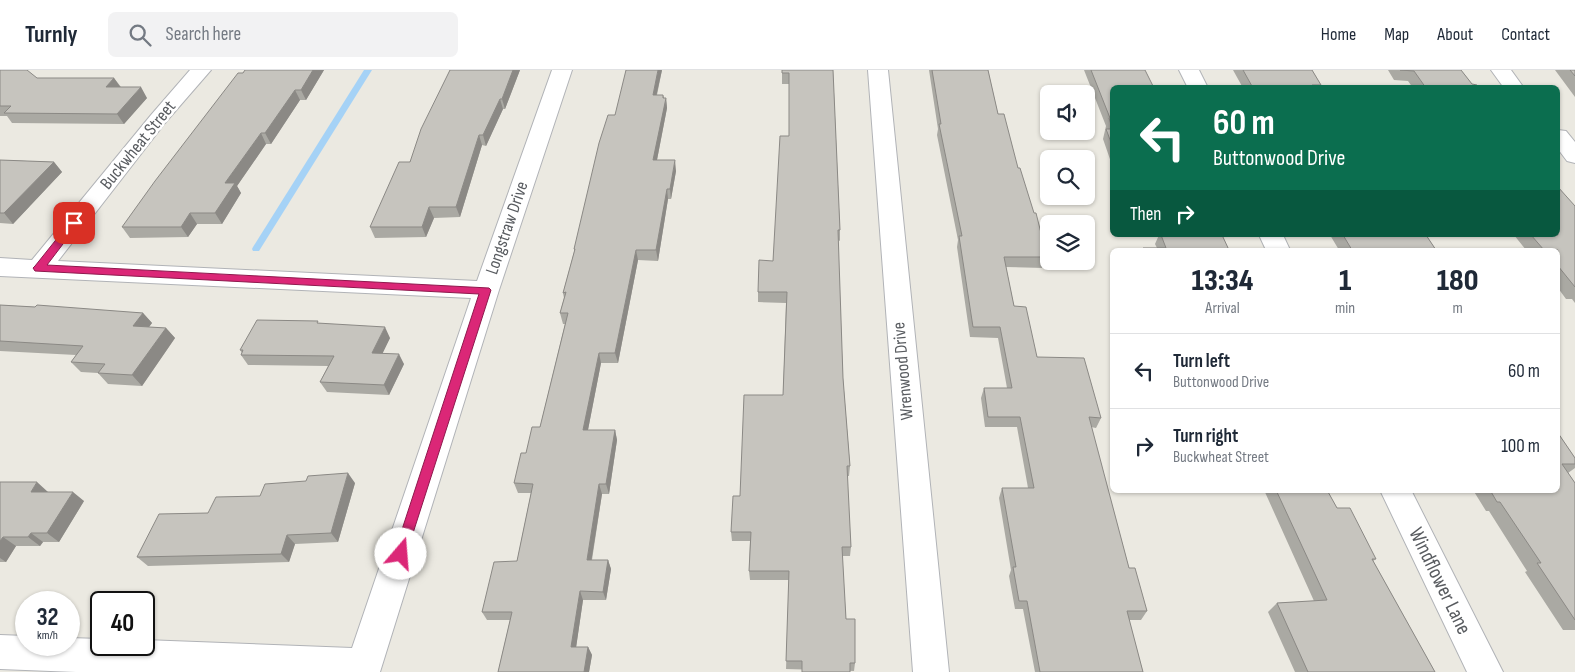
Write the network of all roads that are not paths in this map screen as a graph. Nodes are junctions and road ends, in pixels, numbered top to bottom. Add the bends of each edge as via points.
1 (200, 70) edge
2 (562, 70) edge
3 (878, 70) edge
4 (1189, 70) edge
5 (1501, 70) edge
6 (1196, 85) edge
7 (1512, 85) edge
8 (1560, 138) edge
9 (1575, 156) edge
10 (0, 267) edge
11 (38, 268) junction
12 (486, 290) junction
13 (1397, 493) edge
14 (0, 652) edge
15 (363, 669) edge
16 (931, 672) edge
17 (1485, 672) edge

1 - 11 street, Buckwheat Street
2 - 12 street, Longstraw Drive
3 - 16 street, Wrenwood Drive
4 - 6 street
5 - 7 street
8 - 9 street
10 - 11 street
11 - 12 street
12 - 15 street, Longstraw Drive
13 - 17 street, Windflower Lane
14 - 15 street

